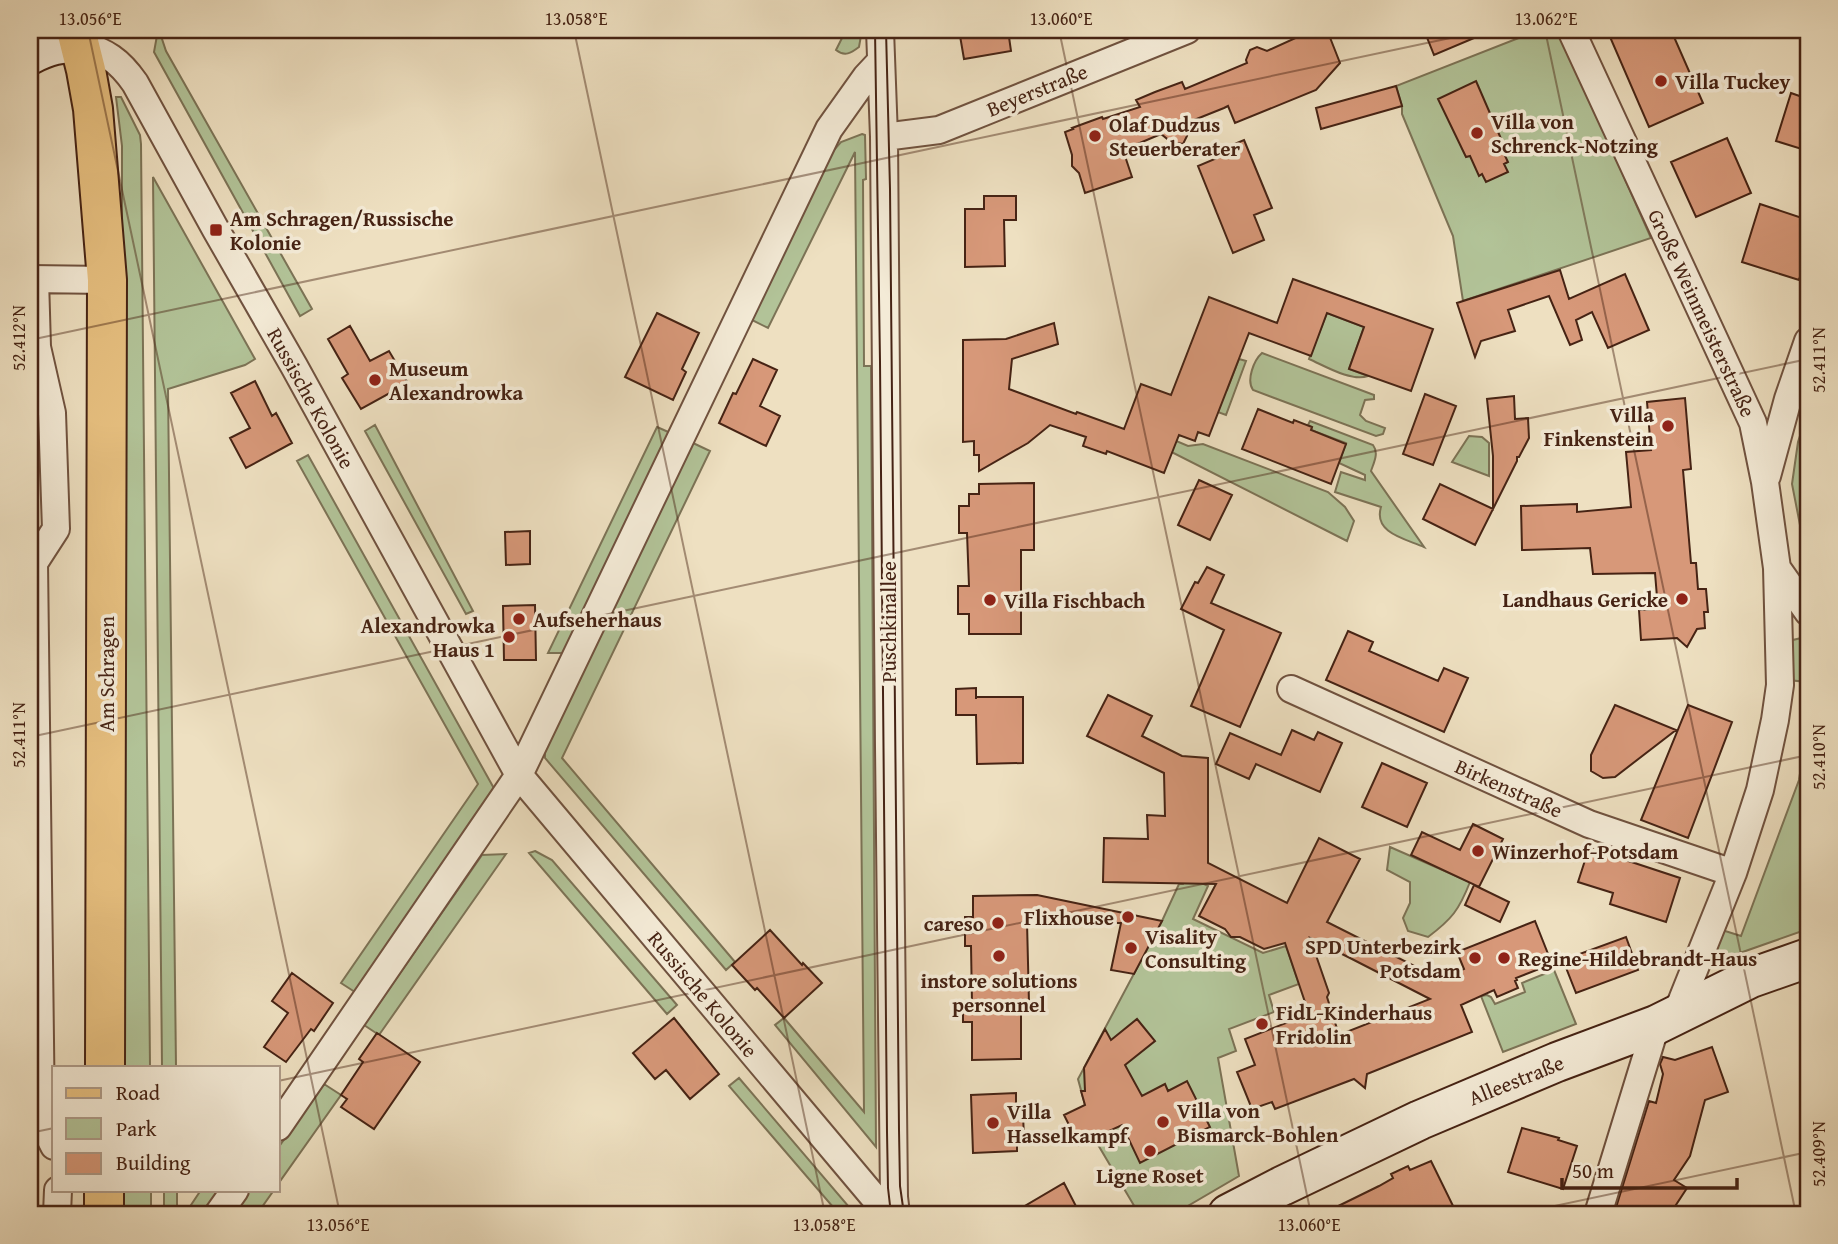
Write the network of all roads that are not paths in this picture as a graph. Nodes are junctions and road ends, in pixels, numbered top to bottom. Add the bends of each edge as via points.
1 (880, 30) edge
2 (1186, 30) edge
3 (1571, 30) edge
4 (78, 37) edge
5 (30, 55) edge
6 (881, 61) junction
7 (884, 137) junction
8 (32, 279) edge
9 (107, 280) junction
10 (1808, 341) edge
11 (1765, 482) junction
12 (1777, 568) junction
13 (1808, 612) edge
14 (1291, 689) dead end
15 (519, 775) junction
16 (1732, 873) junction
17 (1808, 958) edge
18 (1666, 1020) junction
19 (105, 1066) edge
20 (280, 1124) edge
21 (52, 1142) edge
22 (58, 1192) edge
23 (104, 1192) edge
24 (234, 1192) edge
25 (57, 1214) edge
26 (104, 1214) edge
27 (218, 1214) edge
28 (888, 1214) edge
29 (896, 1214) edge
30 (1228, 1214) edge
31 (1598, 1214) edge

1 - 6 street, Puschkinallee
2 - 7 street, Beyerstraße via 939,130
3 - 11 street, Große Weinmeisterstraße via 1753,423
4 - 5 street
4 - 9 main road, Am Schragen via 94,122
4 - 15 street, Russische Kolonie via 114,59 135,83
6 - 7 street, Puschkinallee
6 - 15 street via 829,129
7 - 29 street, Puschkinallee
8 - 9 street
8 - 21 street via 37,347 52,413 56,529 34,563 41,1120
9 - 19 main road, Am Schragen
10 - 11 street
11 - 12 street, Große Weinmeisterstraße
12 - 13 street
12 - 16 street, Große Weinmeisterstraße via 1780,685 1775,720 1760,790
14 - 16 street, Birkenstraße via 1589,824
15 - 20 street
15 - 28 street, Russische Kolonie
16 - 18 street, Große Weinmeisterstraße
17 - 18 street, Alleestraße via 1751,978
18 - 30 street, Alleestraße via 1420,1120
18 - 31 street, Große Weinmeisterstraße
22 - 25 street
23 - 26 main road
24 - 27 street

